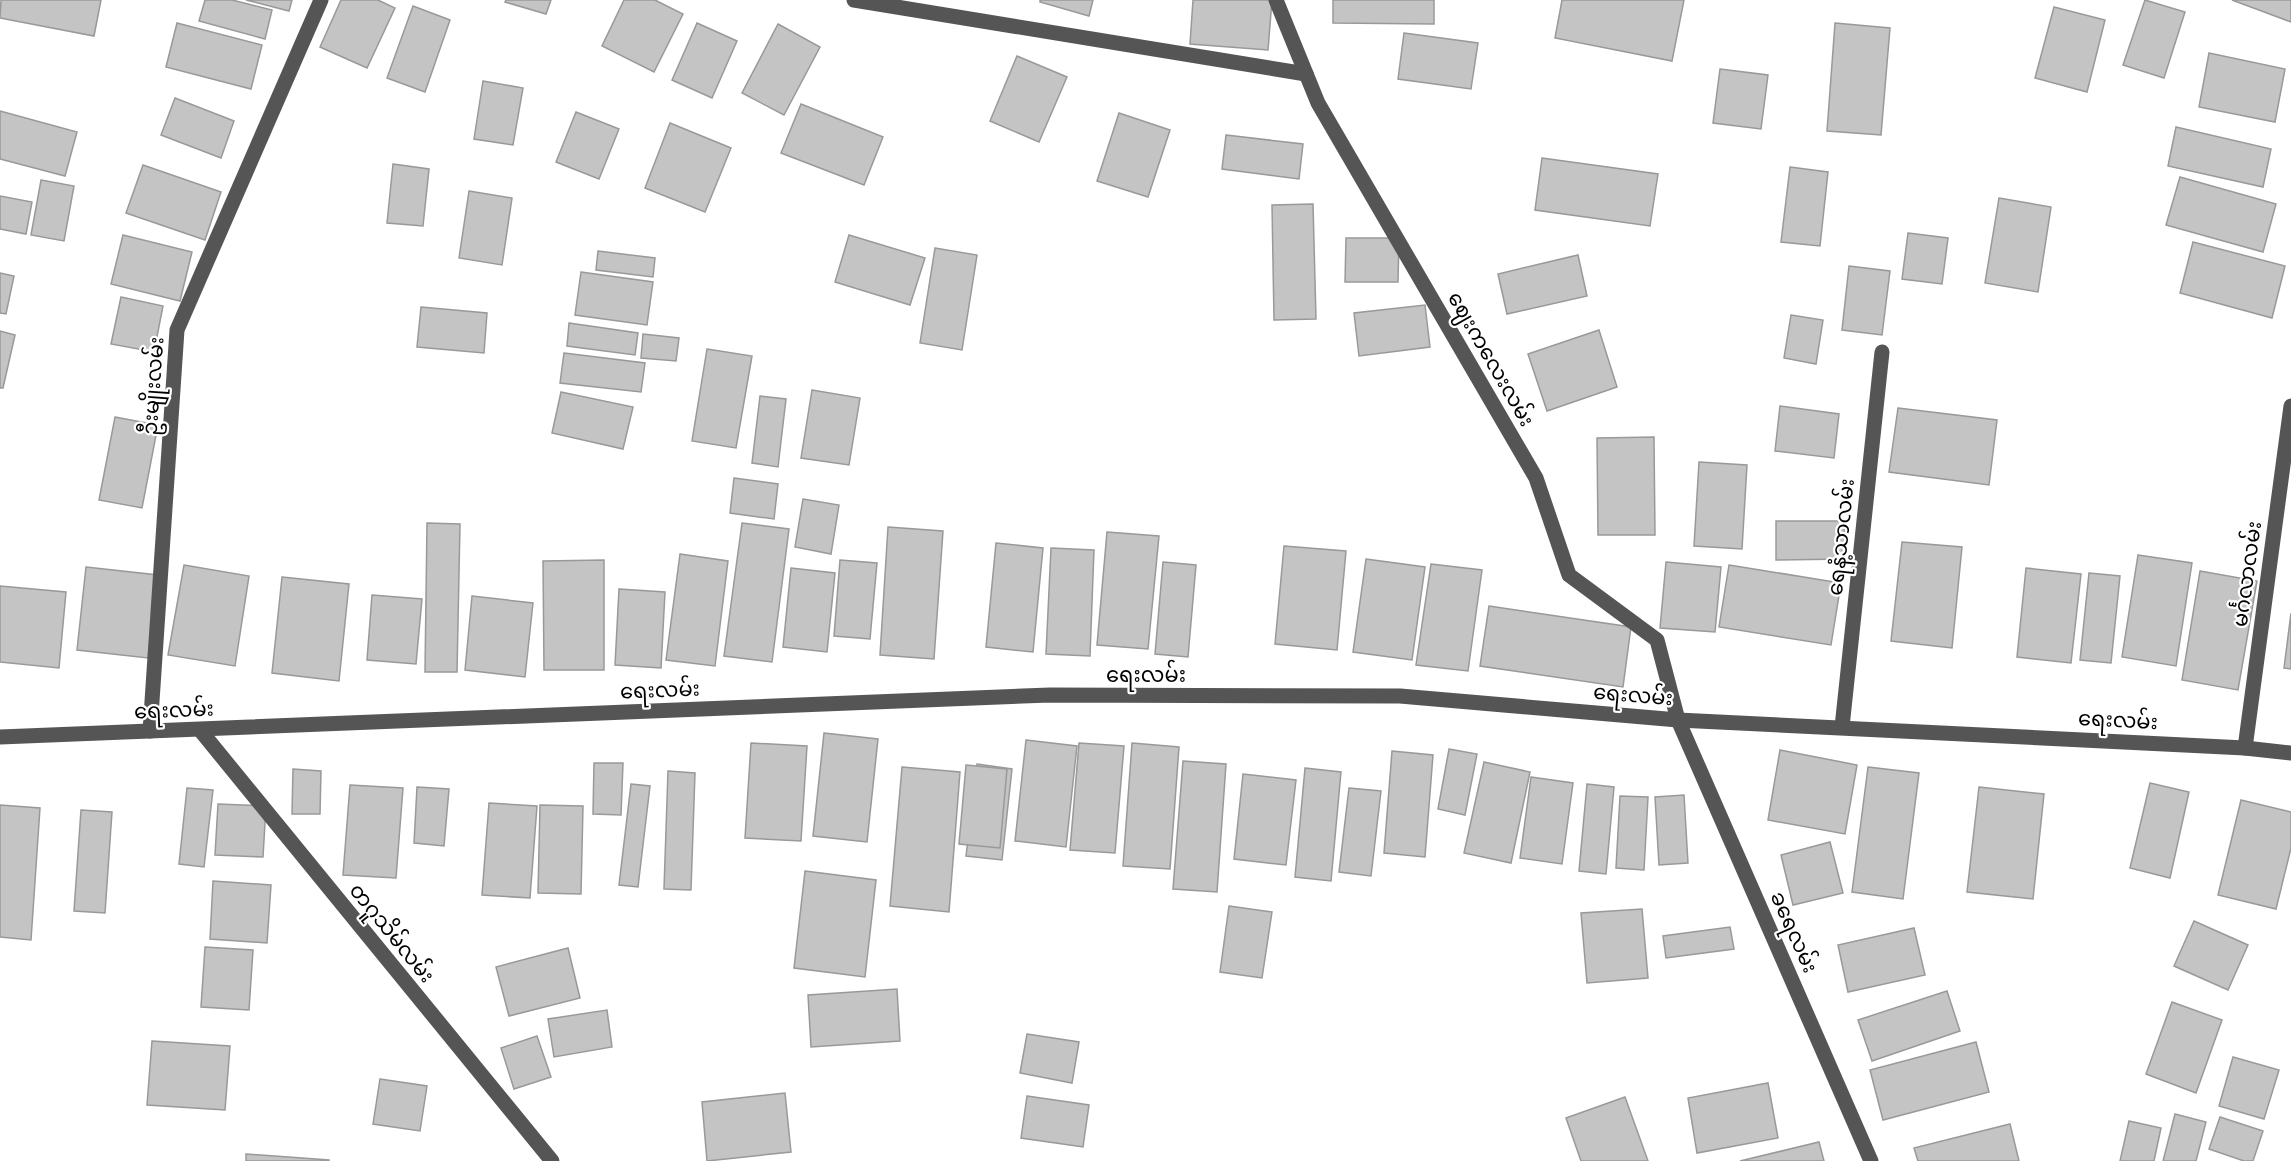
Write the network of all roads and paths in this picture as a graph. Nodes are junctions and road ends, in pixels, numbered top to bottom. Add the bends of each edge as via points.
1 (321, 0) edge
2 (854, 0) edge
3 (1276, 0) edge
4 (1306, 74) junction
5 (1882, 352) dead end
6 (2291, 406) edge
7 (1678, 720) junction
8 (1842, 728) junction
9 (200, 730) junction
10 (150, 731) junction
11 (0, 737) edge
12 (2245, 748) junction
13 (2291, 753) edge
14 (552, 1161) edge
15 (1871, 1161) edge

1 - 10 street, ဦးမျိုးလမ်း via 177,330
2 - 4 street
3 - 4 street, ဈေးကလေးလမ်း
4 - 7 street, ဈေးကလေးလမ်း via 1318,103 1536,478 1569,575 1657,640
5 - 8 street, ရေနံ့သာလမ်း
6 - 12 street, မင်္ဂလာလမ်း
7 - 8 street, ရေးလမ်း
7 - 9 street, ရေးလမ်း via 1400,696 1050,695
7 - 15 street, ခရေလမ်း
8 - 12 street, ရေးလမ်း
9 - 10 street, ရေးလမ်း
9 - 14 street, တဂူသိမ်လမ်း
10 - 11 street, ရေးလမ်း
12 - 13 street, ရေးလမ်း

